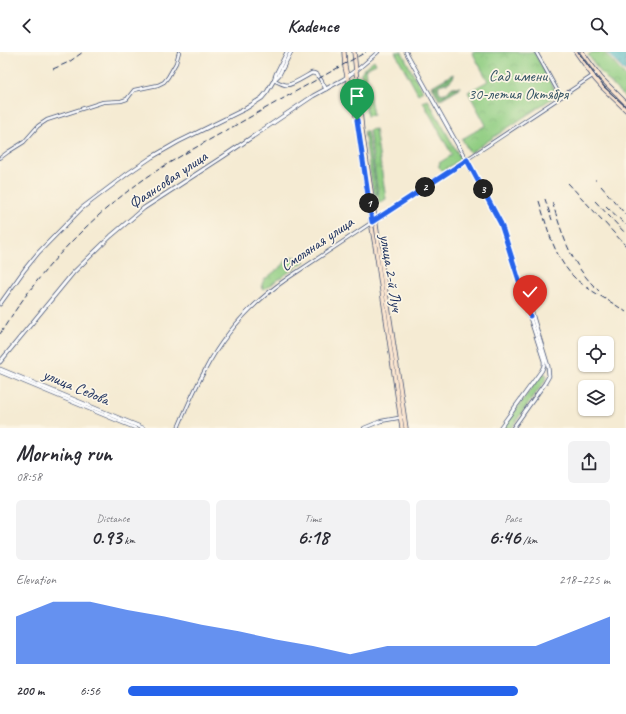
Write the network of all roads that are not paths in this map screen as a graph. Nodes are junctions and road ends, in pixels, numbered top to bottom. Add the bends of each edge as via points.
1 (179, 52) edge
2 (287, 52) edge
3 (291, 52) edge
4 (344, 52) edge
5 (354, 52) edge
6 (378, 52) edge
7 (536, 52) edge
8 (576, 52) edge
9 (582, 52) edge
10 (407, 53) edge
11 (357, 70) junction
12 (597, 73) junction
13 (593, 76) junction
14 (348, 77) junction
15 (274, 80) junction
16 (326, 89) junction
17 (561, 97) junction
18 (626, 103) edge
19 (626, 110) edge
20 (0, 158) edge
21 (467, 160) junction
22 (376, 220) junction
23 (372, 222) junction
24 (0, 304) edge
25 (546, 361) junction
26 (0, 362) edge
27 (0, 369) edge
28 (0, 372) edge
29 (540, 372) junction
30 (549, 376) junction
31 (402, 417) junction
32 (135, 428) edge
33 (143, 428) edge
34 (178, 428) edge
35 (364, 428) edge
36 (402, 428) edge
37 (406, 428) edge
38 (500, 428) edge
39 (513, 428) edge

1 - 20 street via 176,63 161,84 134,90 121,101 103,102 47,120 24,142
2 - 15 street
3 - 15 street
4 - 14 main road, улица 2-й Луч
5 - 11 main road, улица 2-й Луч
6 - 11 street, Фаянсовая улица
7 - 17 street
8 - 13 main road
9 - 12 main road
10 - 21 street
11 - 14 street, Фаянсовая улица
11 - 22 main road, улица 2-й Луч via 362,130
12 - 13 street, Смоляная улица
12 - 18 main road
13 - 17 street, Смоляная улица
13 - 19 main road
14 - 16 street, Фаянсовая улица
14 - 23 main road, улица 2-й Луч
15 - 16 street via 287,85 314,73
15 - 24 street via 265,95 255,103 152,157 87,204 38,253
16 - 26 street, Фаянсовая улица via 144,208 73,273
17 - 21 street, Смоляная улица
21 - 22 street, Смоляная улица
21 - 25 street via 501,224
22 - 23 street, Смоляная улица
22 - 31 main road, улица 2-й Луч
23 - 31 main road, улица 2-й Луч
23 - 34 street, Смоляная улица via 279,284 258,301 234,328 209,363
25 - 29 street
25 - 30 street
27 - 33 street, улица Седова
28 - 32 street, улица Седова
29 - 30 street via 546,371
29 - 38 street
30 - 39 street
31 - 35 street
31 - 36 main road, улица 2-й Луч
31 - 37 main road, улица 2-й Луч

